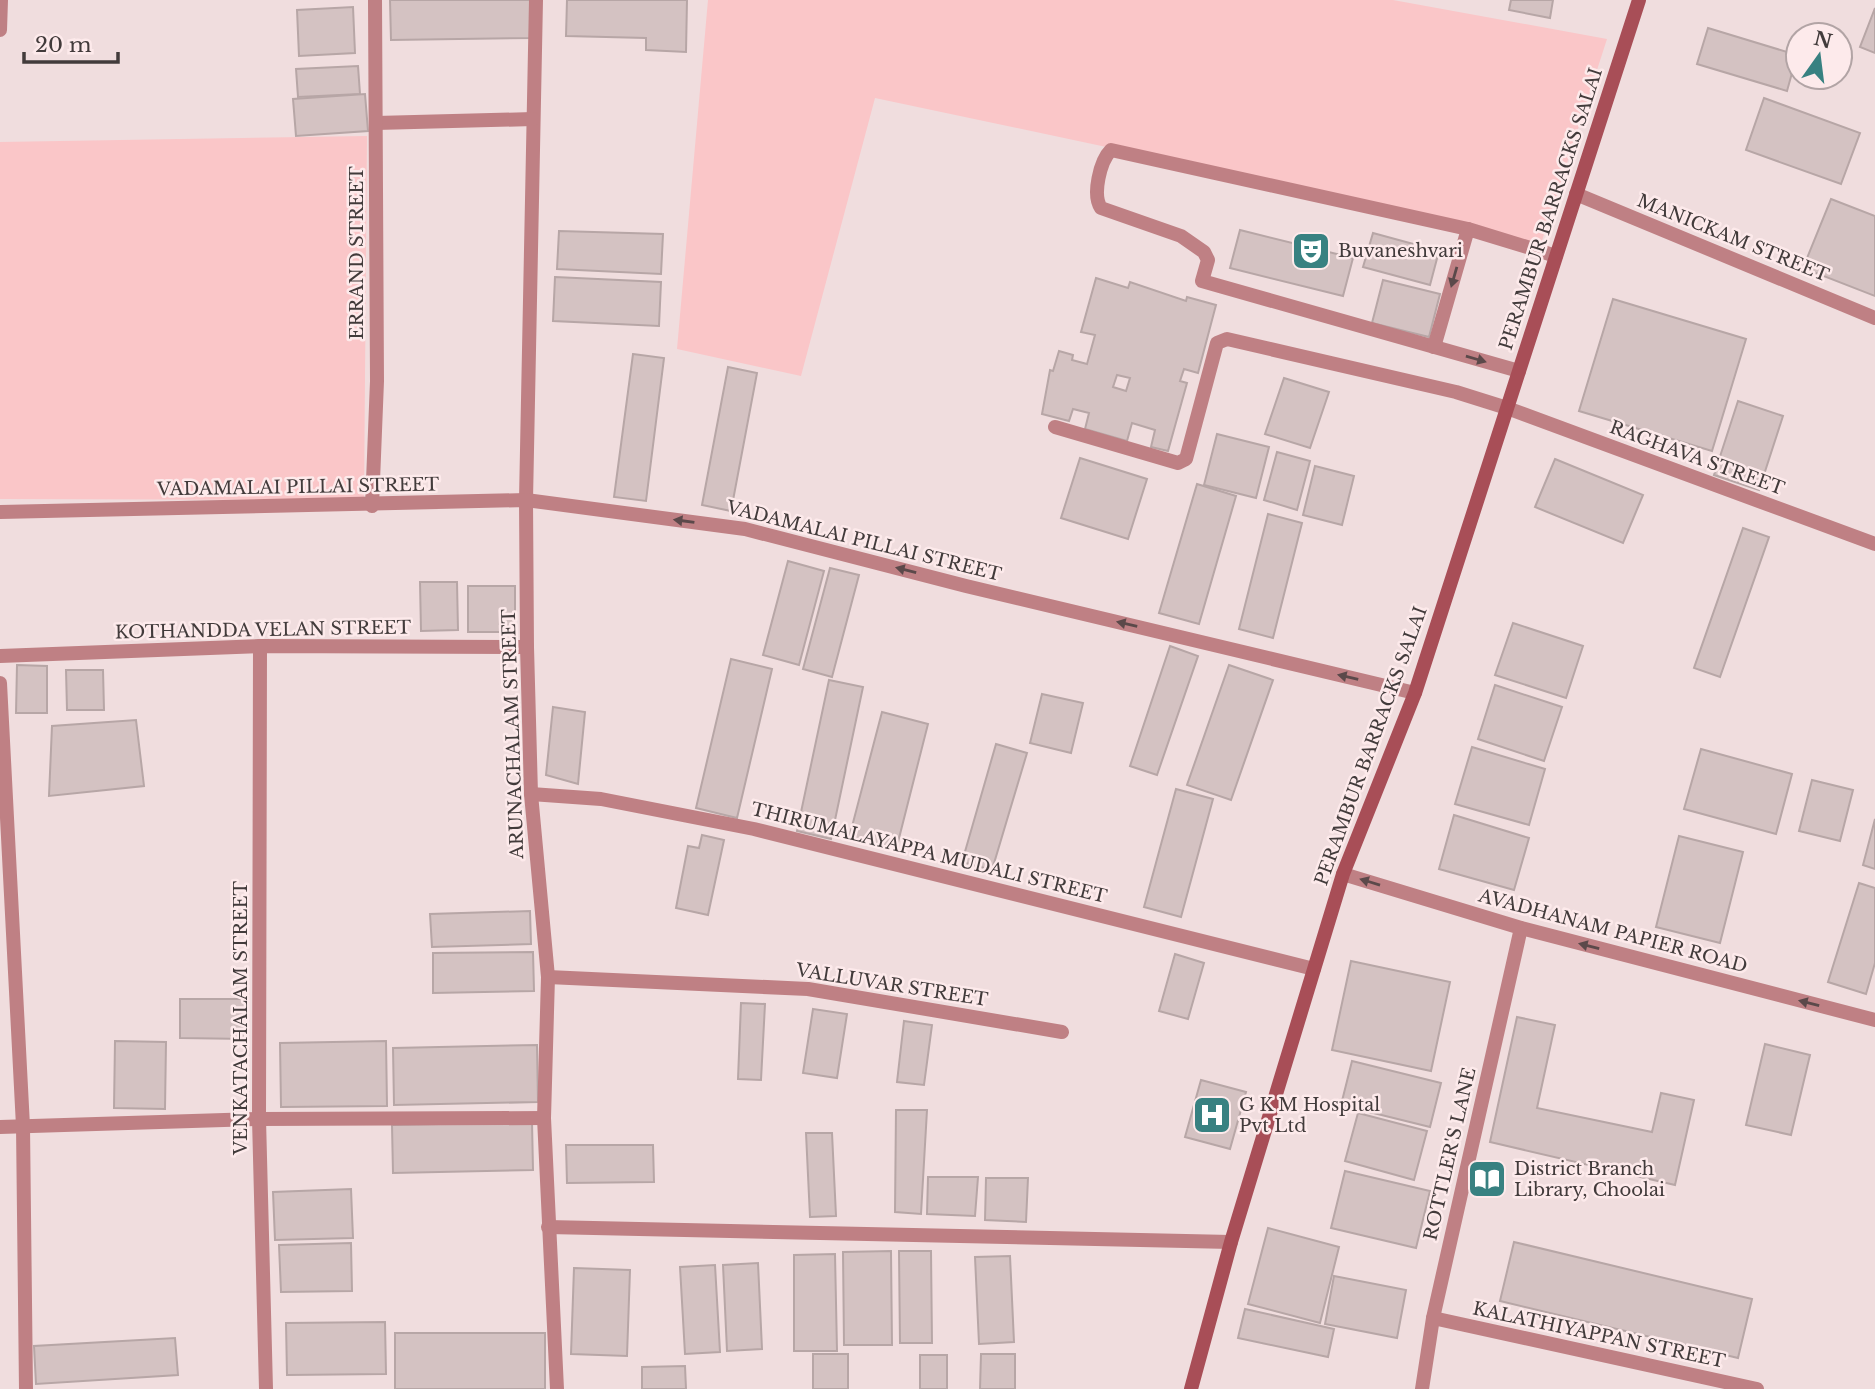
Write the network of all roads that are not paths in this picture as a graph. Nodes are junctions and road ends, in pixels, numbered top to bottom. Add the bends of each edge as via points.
1 (1, 0) edge
2 (375, 0) edge
3 (536, 0) edge
4 (1639, 0) edge
5 (0, 30) edge
6 (533, 120) junction
7 (376, 123) junction
8 (1576, 194) junction
9 (1468, 229) junction
10 (1556, 256) junction
11 (1875, 318) edge
12 (1434, 347) junction
13 (1519, 371) junction
14 (1507, 408) junction
15 (1055, 426) dead end
16 (526, 500) junction
17 (372, 506) junction
18 (0, 512) edge
19 (1875, 544) edge
20 (260, 646) junction
21 (527, 647) junction
22 (0, 656) edge
23 (0, 683) edge
24 (1415, 693) junction
25 (531, 794) junction
26 (1343, 874) junction
27 (1521, 928) junction
28 (1314, 969) junction
29 (548, 977) junction
30 (1875, 1020) edge
31 (1062, 1032) dead end
32 (544, 1118) junction
33 (259, 1119) junction
34 (23, 1126) junction
35 (0, 1127) edge
36 (548, 1227) junction
37 (1231, 1241) junction
38 (1433, 1318) junction
39 (26, 1389) edge
40 (266, 1389) edge
41 (557, 1389) edge
42 (1191, 1389) edge
43 (1422, 1389) edge
44 (1757, 1389) edge

1 - 5 street
2 - 7 street, ERRAND STREET
3 - 6 street, ARUNACHALAM STREET
4 - 8 main road, PERAMBUR BARRACKS SALAI
6 - 7 street
6 - 16 street, ARUNACHALAM STREET
7 - 17 street, ERRAND STREET via 377,381
8 - 10 main road, PERAMBUR BARRACKS SALAI
8 - 11 street, MANICKAM STREET
9 - 10 street
9 -> 12 street
9 - 12 street via 1111,150 1101,171 1097,203 1101,208 1191,242 1208,260 1202,281
10 - 13 main road, PERAMBUR BARRACKS SALAI
12 -> 13 street
13 - 14 main road, PERAMBUR BARRACKS SALAI
14 - 15 street, RAGHAVA STREET via 1227,339 1217,343 1186,459 1178,463
14 - 19 street, RAGHAVA STREET
14 - 24 main road, PERAMBUR BARRACKS SALAI
16 - 17 street, VADAMALAI PILLAI STREET
16 - 21 street, ARUNACHALAM STREET
24 -> 16 street, VADAMALAI PILLAI STREET via 745,529
17 - 18 street, VADAMALAI PILLAI STREET
20 - 21 street, KOTHANDDA VELAN STREET
20 - 22 street, KOTHANDDA VELAN STREET
20 - 33 street, VENKATACHALAM STREET
21 - 25 street, ARUNACHALAM STREET
23 - 34 street
24 - 26 main road, PERAMBUR BARRACKS SALAI
25 - 28 street, THIRUMALAYAPPA MUDALI STREET via 601,799 754,829
25 - 29 street, ARUNACHALAM STREET
27 -> 26 street, AVADHANAM PAPIER ROAD
26 - 28 main road, PERAMBUR BARRACKS SALAI
30 -> 27 street, AVADHANAM PAPIER ROAD
27 - 38 street, ROTTLER'S LANE
28 - 37 main road, PERAMBUR BARRACKS SALAI
29 - 31 street, VALLUVAR STREET via 808,989
29 - 32 street, ARUNACHALAM STREET
32 - 33 street
32 - 36 street, ARUNACHALAM STREET
33 - 34 street
33 - 40 street, VENKATACHALAM STREET
34 - 35 street
34 - 39 street
36 - 37 street
36 - 41 street, ARUNACHALAM STREET
37 - 42 main road, PERAMBUR BARRACKS SALAI
38 - 43 street, ROTTLER'S LANE
38 - 44 street, KALATHIYAPPAN STREET

